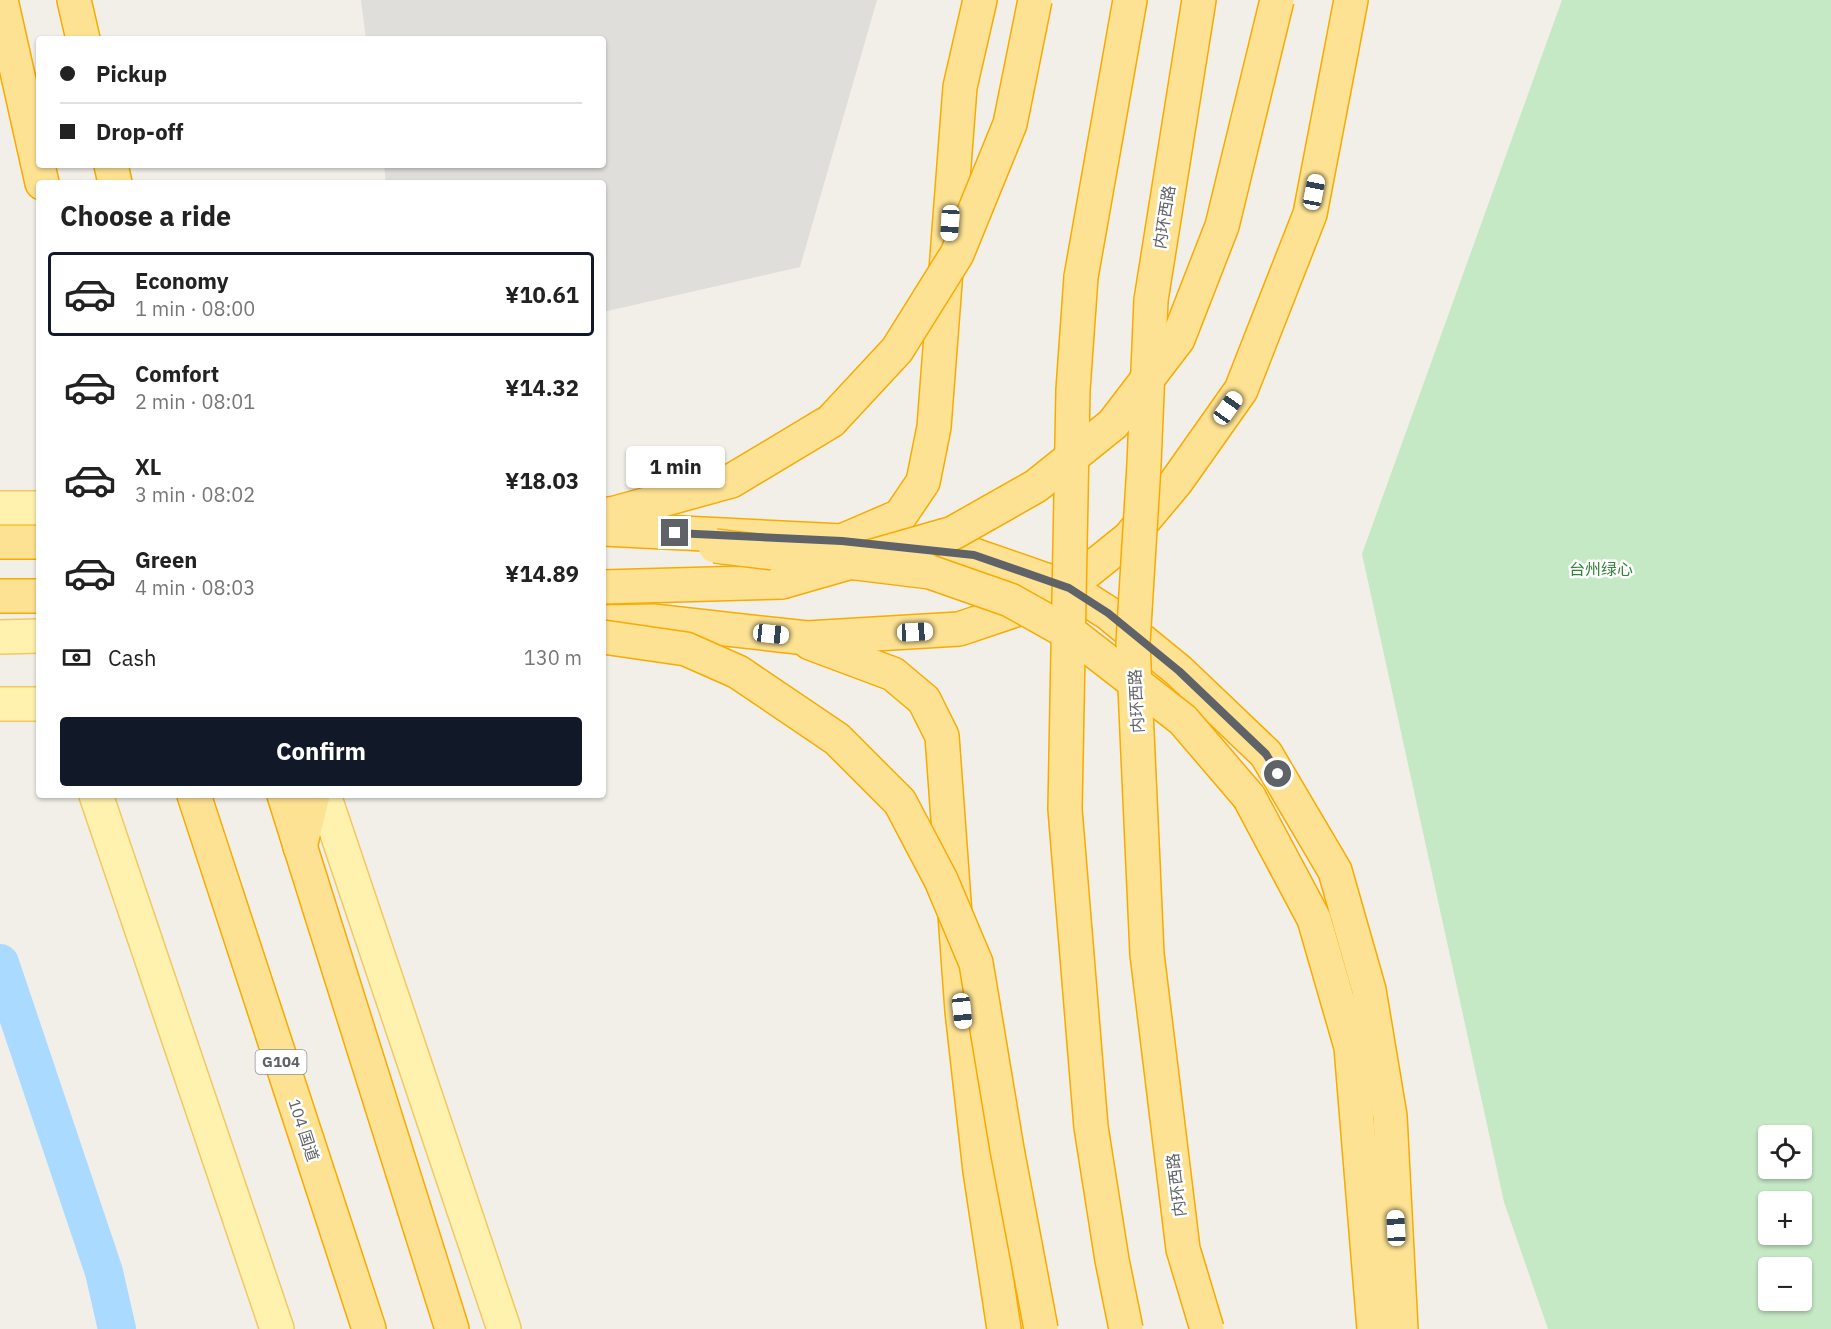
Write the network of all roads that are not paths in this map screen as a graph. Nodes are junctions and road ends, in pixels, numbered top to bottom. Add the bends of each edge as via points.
1 (1, 0) edge
2 (75, 0) edge
3 (980, 0) edge
4 (1035, 0) edge
5 (1130, 0) edge
6 (1199, 0) edge
7 (1277, 0) edge
8 (1351, 0) edge
9 (82, 36) edge
10 (36, 156) edge
11 (3, 508) edge
12 (36, 508) edge
13 (606, 514) edge
14 (606, 530) edge
15 (842, 541) junction
16 (0, 542) edge
17 (36, 542) edge
18 (606, 545) edge
19 (606, 587) edge
20 (1069, 588) junction
21 (0, 596) edge
22 (36, 596) edge
23 (653, 621) junction
24 (606, 622) edge
25 (606, 629) edge
26 (606, 637) edge
27 (794, 637) junction
28 (0, 704) edge
29 (36, 704) edge
30 (97, 798) edge
31 (195, 798) edge
32 (285, 798) edge
33 (312, 798) edge
34 (325, 798) edge
35 (300, 849) junction
36 (278, 1329) edge
37 (369, 1329) edge
38 (452, 1329) edge
39 (504, 1329) edge
40 (1004, 1329) edge
41 (1041, 1329) edge
42 (1126, 1329) edge
43 (1207, 1329) edge
44 (1374, 1329) edge
45 (1401, 1329) edge

1 - 10 highway
2 - 9 highway
3 - 15 highway via 960,87 934,427 923,482 900,516
4 - 13 highway, bridge via 1010,124 957,254 897,350 831,421 731,481
5 - 42 highway, bridge via 1081,278 1073,390 1065,809 1091,1127
6 - 43 highway, 内环西路, bridge via 1151,300 1133,643 1148,954 1183,1249
7 - 19 highway, bridge via 1222,226 1178,339 1113,424 1036,486 953,533 782,582
8 - 20 highway via 1310,214 1241,390 1176,482 1129,538
11 - 12 main road
14 - 15 highway
15 - 20 highway via 974,555
16 - 17 highway
18 - 44 highway, bridge via 715,546 930,572 1010,600 1076,637 1183,720 1249,797 1314,919 1351,1047
20 - 27 highway via 1058,596 958,630
20 - 45 highway via 1108,613 1179,671 1266,754 1335,871 1369,990 1390,1116
21 - 22 highway
23 - 24 highway
23 - 25 highway
23 - 27 highway
26 - 41 highway, bridge via 686,649 738,672 837,739 900,802 941,880 976,963
27 - 40 highway via 893,674 924,700 942,736 962,1011 980,1171
28 - 29 main road
30 - 36 main road
31 - 37 highway, 104 国道 / G104
32 - 35 highway
33 - 35 highway
34 - 39 main road
35 - 38 highway

